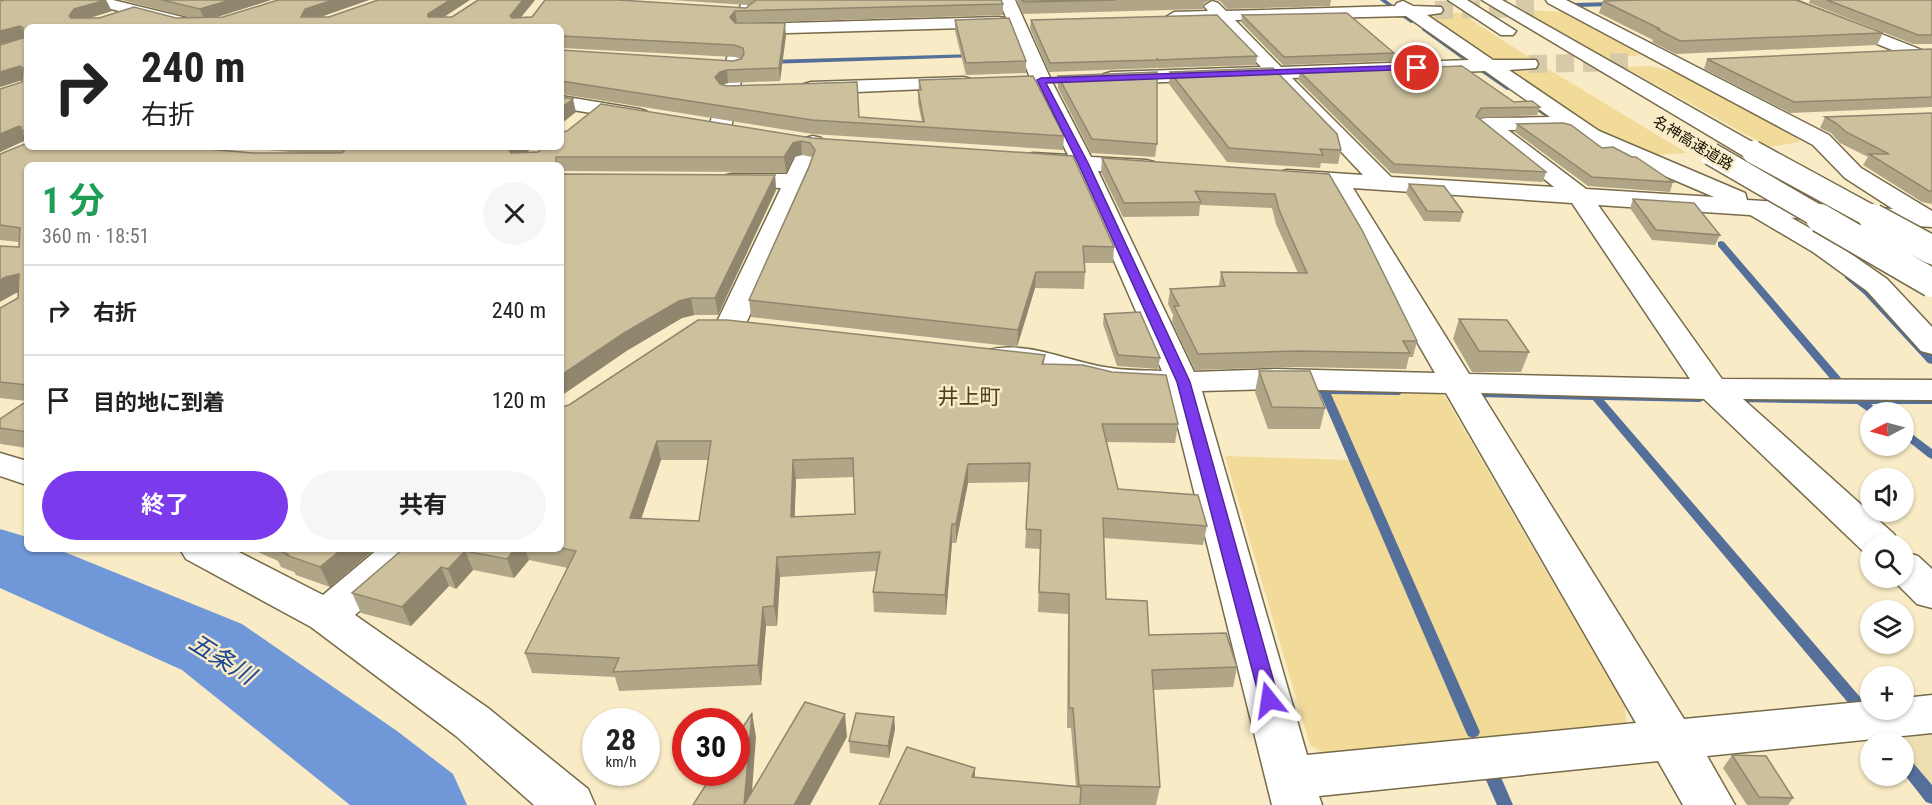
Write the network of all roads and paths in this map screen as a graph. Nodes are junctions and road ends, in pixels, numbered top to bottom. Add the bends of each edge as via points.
1 (94, 0) edge
2 (1206, 0) edge
3 (1456, 0) edge
4 (1490, 0) edge
5 (1782, 0) edge
6 (1800, 0) edge
7 (1759, 1) edge
8 (1402, 5) edge
9 (1553, 5) edge
10 (135, 6) edge
11 (1601, 6) edge
12 (1435, 10) tunnel mouth
13 (726, 12) edge
14 (747, 14) edge
15 (1021, 14) edge
16 (1222, 16) junction
17 (1153, 18) edge
18 (192, 24) edge
19 (1873, 54) edge
20 (1926, 55) edge
21 (1548, 56) tunnel mouth
22 (1706, 60) edge
23 (1671, 62) junction
24 (1630, 63) tunnel mouth
25 (712, 64) edge
26 (1529, 64) tunnel mouth
27 (735, 65) junction
28 (1487, 65) junction
29 (1277, 72) junction
30 (1087, 79) edge
31 (983, 82) edge
32 (787, 89) edge
33 (752, 90) edge
34 (729, 91) junction
35 (564, 102) edge
36 (599, 108) junction
37 (666, 119) edge
38 (1821, 119) dead end
39 (1785, 121) junction
40 (1569, 123) junction
41 (576, 126) edge
42 (720, 128) edge
43 (786, 139) edge
44 (1701, 148) dead end
45 (1015, 158) edge
46 (1083, 163) junction
47 (1171, 169) edge
48 (1270, 175) edge
49 (1336, 180) junction
50 (713, 181) edge
51 (795, 181) junction
52 (1384, 183) junction
53 (1580, 196) junction
54 (1756, 208) junction
55 (1930, 220) edge
56 (1932, 250) edge
57 (1932, 283) edge
58 (732, 327) edge
59 (1932, 345) edge
60 (966, 353) edge
61 (1183, 382) junction
62 (1459, 384) junction
63 (1713, 388) junction
64 (1932, 390) edge
65 (0, 464) edge
66 (24, 472) edge
67 (1869, 534) edge
68 (206, 552) edge
69 (401, 552) edge
70 (1914, 576) edge
71 (1932, 593) edge
72 (326, 616) junction
73 (1932, 714) edge
74 (1671, 741) junction
75 (1294, 792) edge
76 (570, 805) edge
77 (1710, 805) edge

1 - 10 main road via 111,13
2 - 16 main road
3 - 21 main road
4 - 56 main road, 名神高速道路, bridge
5 - 6 main road
5 - 7 main road
5 - 20 main road
8 - 12 main road
8 - 16 main road
8 - 28 main road
9 - 11 main road
9 - 23 main road
10 - 18 main road
13 - 14 main road
14 - 15 main road
14 - 27 main road
15 - 46 main road via 1041,80
16 - 17 main road
16 - 29 main road
19 - 20 main road
22 - 23 main road
23 - 24 main road
23 - 39 main road
25 - 27 main road
26 - 28 main road
27 - 34 main road
28 - 29 main road
28 - 40 main road
29 - 30 main road
29 - 52 main road
31 - 32 main road
33 - 34 main road
34 - 42 main road
35 - 36 main road
36 - 37 main road
36 - 41 main road
38 - 39 main road
39 - 55 main road via 1821,140 1853,173
40 - 53 main road via 1487,124
40 - 54 main road
43 - 51 main road via 824,144
44 - 57 main road, 名神高速道路, bridge
45 - 46 main road
46 - 47 main road
46 - 61 main road
48 - 49 main road
49 - 52 main road
49 - 62 main road
50 - 51 main road
51 - 58 main road
52 - 53 main road
53 - 54 main road
53 - 63 main road
54 - 55 main road
54 - 59 main road via 1822,246 1877,285
60 - 61 main road via 1046,362 1110,378
61 - 62 main road via 1276,379
61 - 75 main road
62 - 63 main road
62 - 74 main road
63 - 64 main road
63 - 67 main road
65 - 66 main road
68 - 72 main road
69 - 72 main road
70 - 71 main road
72 - 76 main road via 472,722
73 - 74 main road
74 - 75 main road
74 - 77 main road

